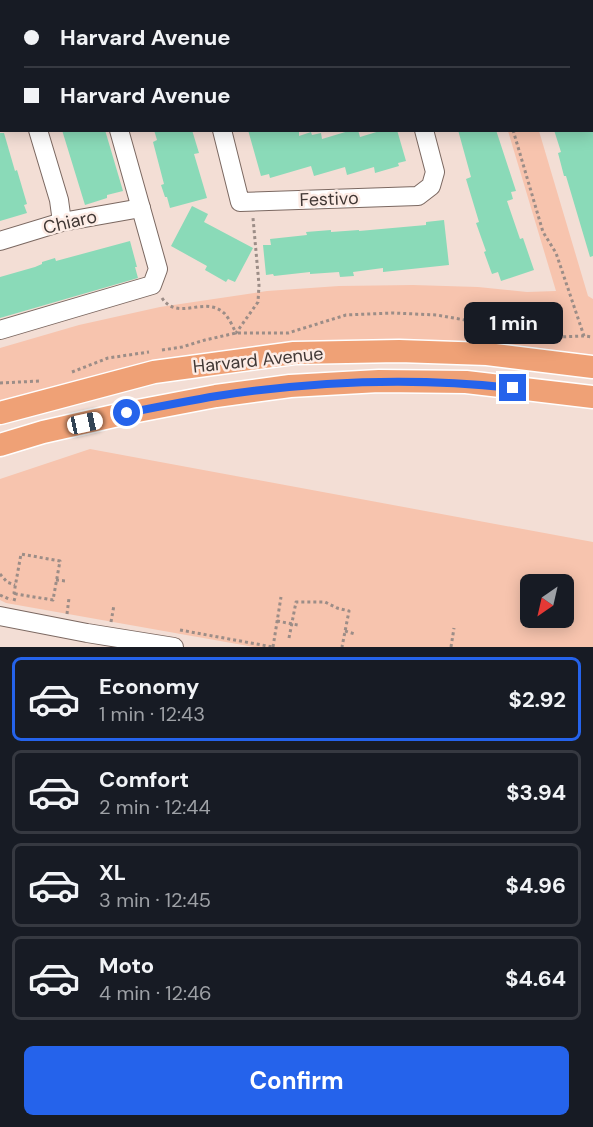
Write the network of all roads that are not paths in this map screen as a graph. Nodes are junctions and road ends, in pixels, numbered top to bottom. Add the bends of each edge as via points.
1 (39, 132) edge
2 (119, 132) edge
3 (222, 132) edge
4 (425, 132) edge
5 (141, 208) junction
6 (62, 222) junction
7 (0, 241) edge
8 (0, 330) edge
9 (593, 368) edge
10 (593, 398) edge
11 (0, 413) edge
12 (0, 445) edge
13 (0, 616) edge
14 (85, 640) edge
15 (161, 646) edge

1 - 6 street
2 - 5 street
3 - 4 street, Festivo via 240,202 418,196 431,186 435,172
5 - 6 street, Chiaro
5 - 8 street via 158,269 152,285
6 - 7 street, Chiaro
9 - 11 main road, Harvard Avenue via 487,354 294,352 154,372
10 - 12 main road, Harvard Avenue via 466,382 290,386 127,413
13 - 14 street
14 - 15 street

